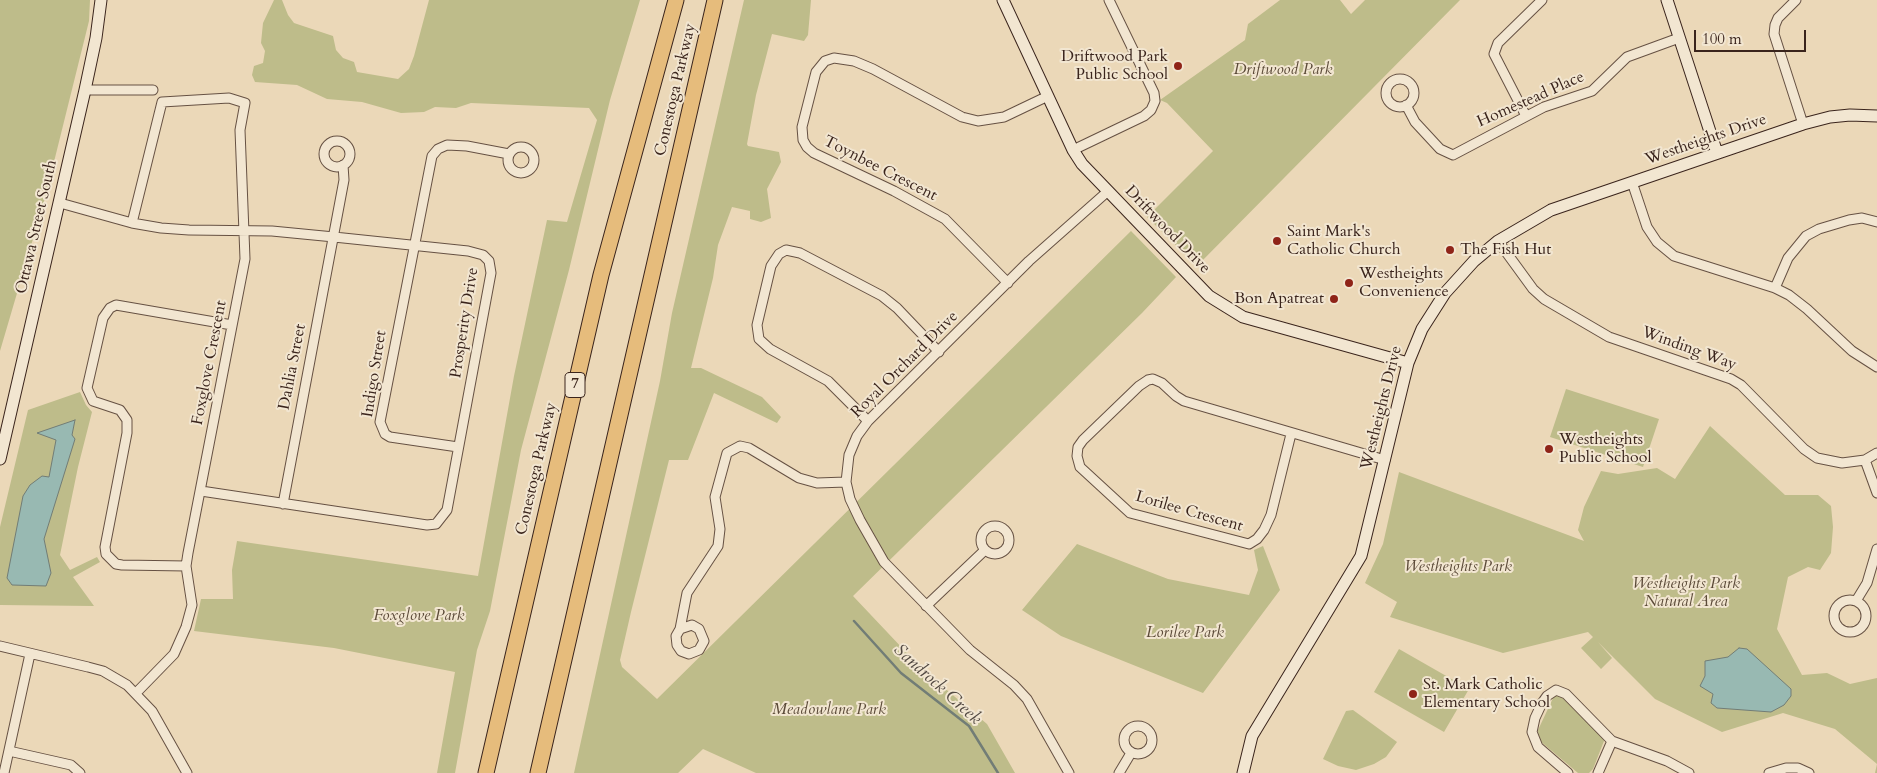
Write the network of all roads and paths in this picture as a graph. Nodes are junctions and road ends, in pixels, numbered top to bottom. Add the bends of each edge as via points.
1 (101, 0) edge
2 (676, 0) edge
3 (715, 0) edge
4 (1003, 0) edge
5 (1109, 0) edge
6 (1542, 0) edge
7 (1667, 0) edge
8 (1796, 0) edge
9 (1679, 38) junction
10 (85, 90) junction
11 (153, 90) dead end
12 (1048, 96) junction
13 (1406, 105) dead end
14 (1877, 114) edge
15 (1526, 116) junction
16 (1803, 124) junction
17 (1073, 150) junction
18 (1717, 153) junction
19 (509, 154) dead end
20 (343, 165) dead end
21 (1632, 182) junction
22 (1107, 192) junction
23 (60, 203) junction
24 (1877, 222) edge
25 (132, 223) junction
26 (244, 232) junction
27 (334, 237) junction
28 (1498, 241) junction
29 (414, 245) junction
30 (1008, 283) junction
31 (1775, 288) junction
32 (232, 325) junction
33 (938, 352) junction
34 (1408, 363) junction
35 (1877, 367) edge
36 (868, 420) junction
37 (1291, 434) junction
38 (458, 447) junction
39 (1877, 452) edge
40 (0, 459) edge
41 (1385, 460) junction
42 (1865, 460) junction
43 (846, 482) junction
44 (201, 491) junction
45 (1877, 493) edge
46 (283, 504) junction
47 (1877, 549) edge
48 (985, 550) dead end
49 (186, 566) junction
50 (1856, 601) dead end
51 (926, 606) junction
52 (680, 629) dead end
53 (0, 646) edge
54 (30, 654) junction
55 (136, 693) junction
56 (1612, 741) junction
57 (9, 751) junction
58 (1131, 753) dead end
59 (4, 773) edge
60 (80, 773) edge
61 (187, 773) edge
62 (486, 773) edge
63 (538, 773) edge
64 (1069, 773) edge
65 (1119, 773) edge
66 (1243, 773) edge
67 (1568, 773) edge
68 (1598, 773) edge
69 (1689, 773) edge
70 (1769, 773) edge
71 (1809, 773) edge

1 - 10 street, Ottawa Street South
2 - 62 highway, Conestoga Parkway / 7 via 601,274
3 - 63 highway, Conestoga Parkway
4 - 12 street, Driftwood Drive
5 - 17 street via 1155,101 1144,116
6 - 15 street via 1498,43 1494,54
7 - 9 street
8 - 16 street via 1778,18 1774,34
9 - 15 street, Homestead Place via 1627,57 1592,91
9 - 18 street
10 - 11 street
10 - 23 street, Ottawa Street South
12 - 17 street, Driftwood Drive
12 - 30 street, Toynbee Crescent via 1004,117 978,121 962,117 873,69 854,61 834,58 825,61 816,72 802,127 806,147 945,219
13 - 15 street, Homestead Place via 1415,122 1440,149 1453,155
14 - 16 street, Westheights Drive via 1836,116
16 - 18 street, Westheights Drive
17 - 22 street, Driftwood Drive
18 - 21 street, Westheights Drive
19 - 29 street, Indigo Street via 455,146 442,147 435,152
20 - 27 street, Dahlia Street via 344,180
21 - 28 street, Westheights Drive via 1551,210
21 - 31 street via 1647,227 1657,242 1674,256
22 - 30 street, Royal Orchard Drive
22 - 34 street, Driftwood Drive via 1209,296 1225,308 1243,317
23 - 25 street, Prosperity Drive
23 - 40 street, Ottawa Street South
24 - 31 street via 1862,218 1849,220 1806,236 1788,258
25 - 26 street, Prosperity Drive
25 - 26 street, Foxglove Crescent via 162,102 229,98 245,103 240,130
26 - 27 street, Prosperity Drive via 272,231
26 - 32 street, Foxglove Crescent via 245,258
27 - 29 street, Prosperity Drive
27 - 46 street, Dahlia Street
28 - 34 street, Westheights Drive via 1454,283 1428,316
28 - 42 street, Winding Way via 1533,289 1572,316 1609,336 1732,379 1804,449 1818,458 1842,463
29 - 38 street, Prosperity Drive via 475,252 489,261 491,268
29 - 38 street, Indigo Street via 380,422 390,437
30 - 33 street, Royal Orchard Drive
31 - 35 street via 1807,309 1852,351
32 - 44 street, Foxglove Crescent
32 - 49 street via 116,305 103,318 87,388 94,401 120,410 128,420 106,554 122,565
33 - 36 street, Royal Orchard Drive
33 - 36 street via 882,296 800,253 786,250 779,254 771,266 757,325 759,339 770,349 828,382
34 - 41 street, Westheights Drive
36 - 43 street, Royal Orchard Drive via 849,455
37 - 37 street, Lorilee Crescent via 1179,399 1162,382 1148,380 1083,440 1076,456 1080,467 1130,513 1249,544 1264,530 1271,515
37 - 41 street, Lorilee Crescent
38 - 46 street, Prosperity Drive via 447,510 436,524
39 - 42 street, Winding Way
41 - 66 street, Westheights Drive via 1361,556 1259,723 1252,736
42 - 45 street
43 - 51 street, Royal Orchard Drive via 850,500 884,562
43 - 52 street via 817,483 799,478 749,448 740,446 727,453 715,497 720,529 718,546 687,593
44 - 46 street, Prosperity Drive
44 - 49 street, Foxglove Crescent
47 - 50 street via 1867,583
48 - 51 street
49 - 55 street, Foxglove Crescent via 192,606 182,639 166,664
51 - 64 street, Royal Orchard Drive via 970,650 1027,699
53 - 54 street
54 - 55 street via 103,671
54 - 57 street
55 - 61 street via 152,711
56 - 67 street via 1566,694 1556,690 1551,692 1535,718 1533,739
56 - 68 street
56 - 69 street via 1667,761
57 - 59 street
57 - 60 street via 71,765
58 - 65 street
70 - 71 street via 1786,768 1798,768

